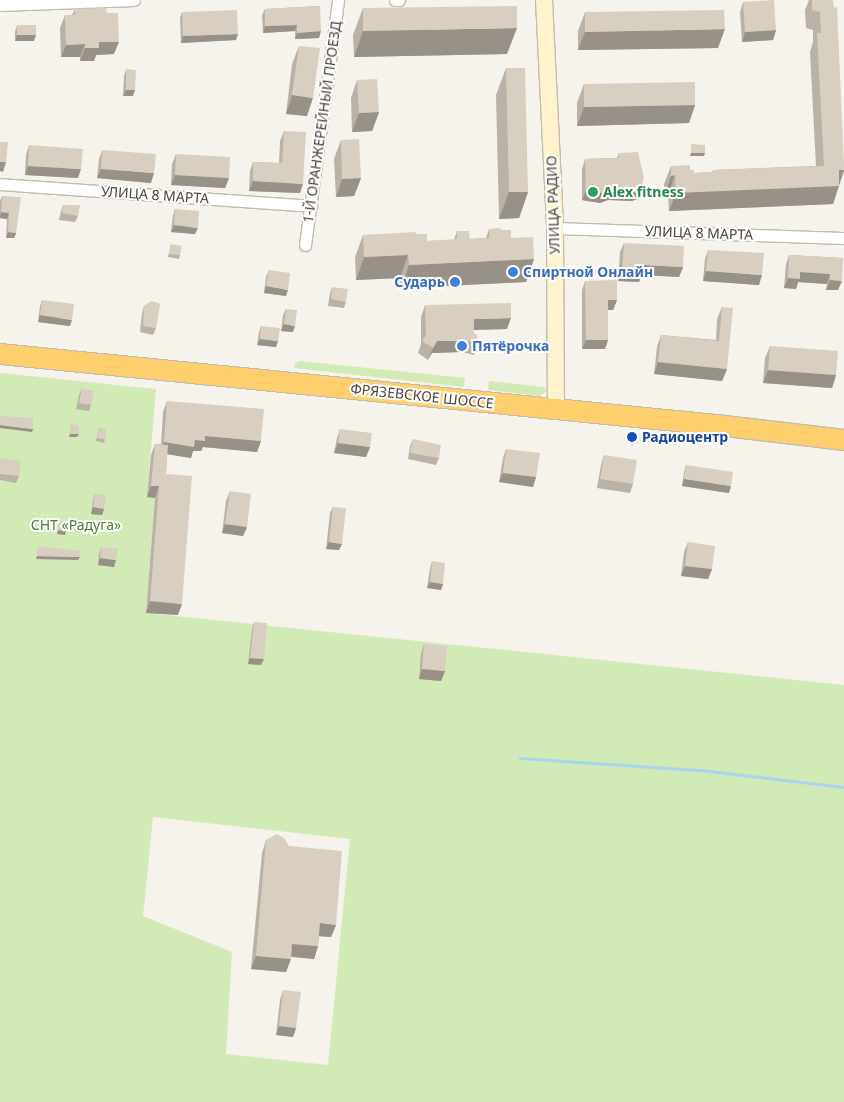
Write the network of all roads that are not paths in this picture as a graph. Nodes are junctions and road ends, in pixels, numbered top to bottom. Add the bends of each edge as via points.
1 (134, 0) edge
2 (338, 0) edge
3 (544, 0) edge
4 (0, 5) edge
5 (0, 184) edge
6 (310, 206) junction
7 (555, 228) junction
8 (844, 238) edge
9 (305, 245) dead end
10 (0, 354) edge
11 (556, 410) junction
12 (844, 440) edge

1 - 4 street
2 - 6 street, 1-Й ОРАНЖЕРЕЙНЫЙ ПРОЕЗД
3 - 7 main road, УЛИЦА РАДИО
5 - 6 street, УЛИЦА 8 МАРТА
6 - 9 street, 1-Й ОРАНЖЕРЕЙНЫЙ ПРОЕЗД
7 - 8 street, УЛИЦА 8 МАРТА
7 - 11 main road, УЛИЦА РАДИО
10 - 11 highway, ФРЯЗЕВСКОЕ ШОССЕ
11 - 12 highway, ФРЯЗЕВСКОЕ ШОССЕ

